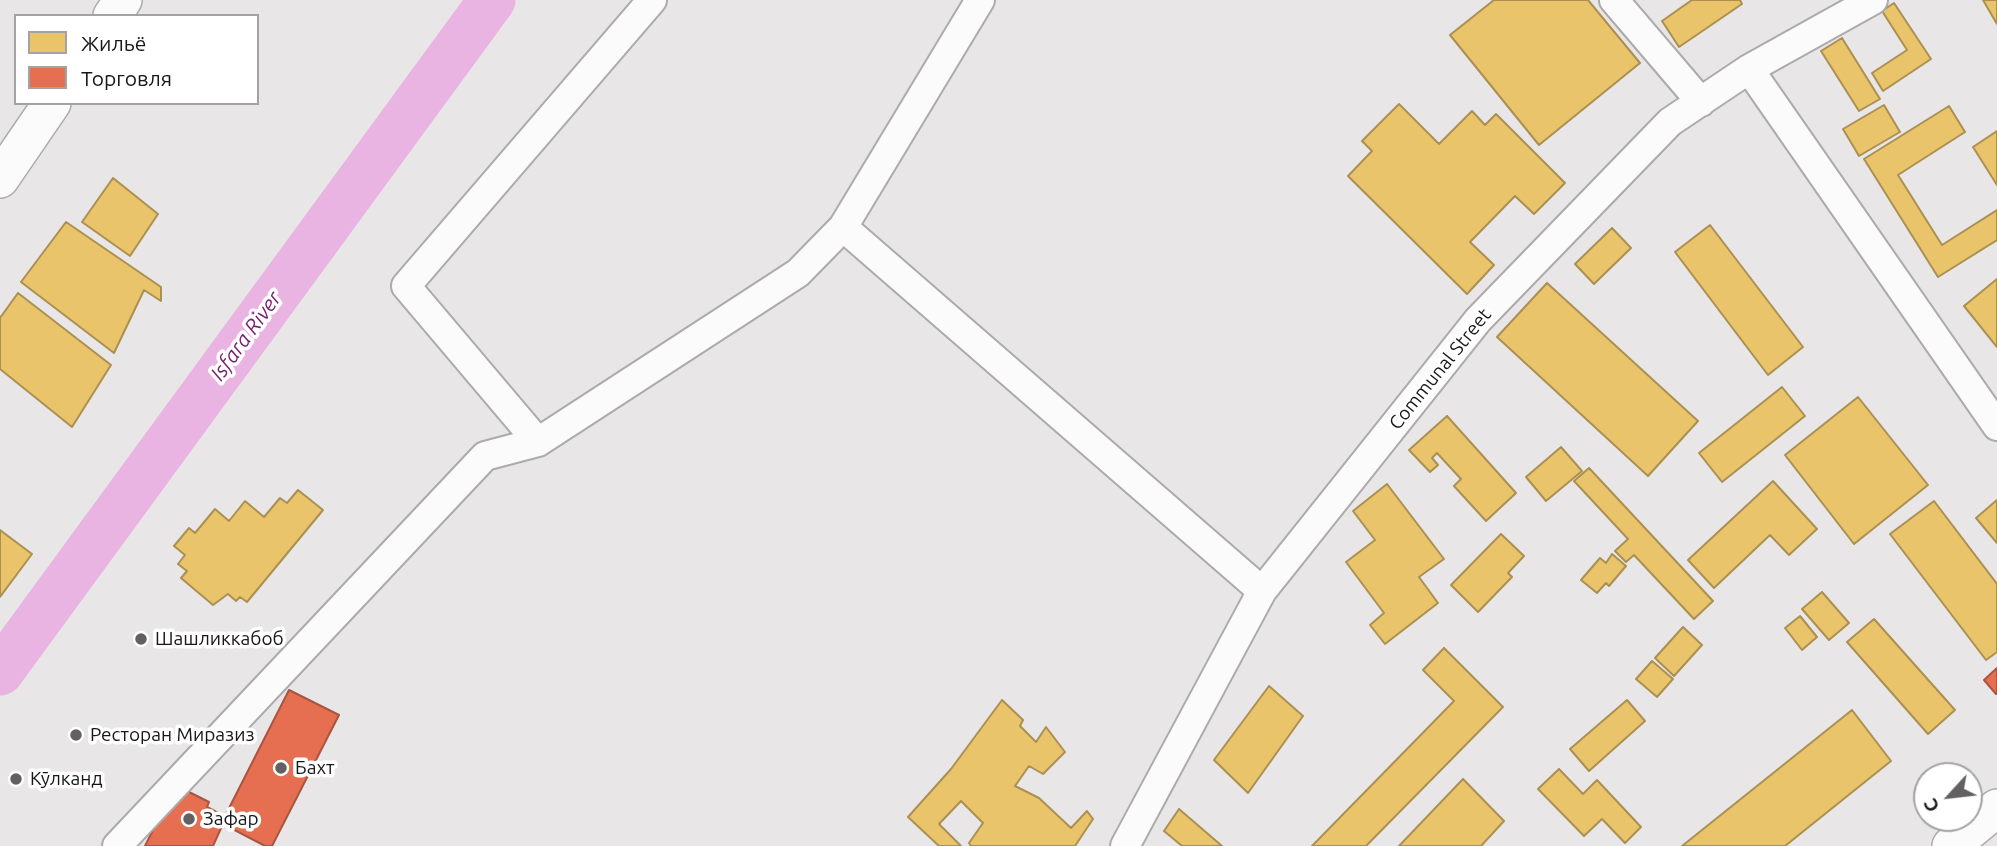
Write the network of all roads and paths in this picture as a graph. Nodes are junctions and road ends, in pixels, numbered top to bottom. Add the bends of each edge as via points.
1 (652, 0) edge
2 (980, 0) edge
3 (1614, 0) edge
4 (1873, 0) edge
5 (1749, 69) junction
6 (1700, 102) junction
7 (51, 105) edge
8 (0, 179) edge
9 (843, 227) junction
10 (1997, 426) edge
11 (538, 442) junction
12 (1262, 591) junction
13 (1997, 808) edge
14 (117, 846) edge
15 (1125, 846) edge
16 (1951, 846) edge

1 - 11 street via 406,286
2 - 9 street
3 - 6 street
4 - 5 street, Communal Street
5 - 6 street, Communal Street
5 - 10 street
6 - 12 street, Communal Street via 1670,122 1478,320
7 - 8 main road
9 - 11 street via 798,272
9 - 12 street
11 - 14 street via 485,456
12 - 15 street, Communal Street
13 - 16 main road

